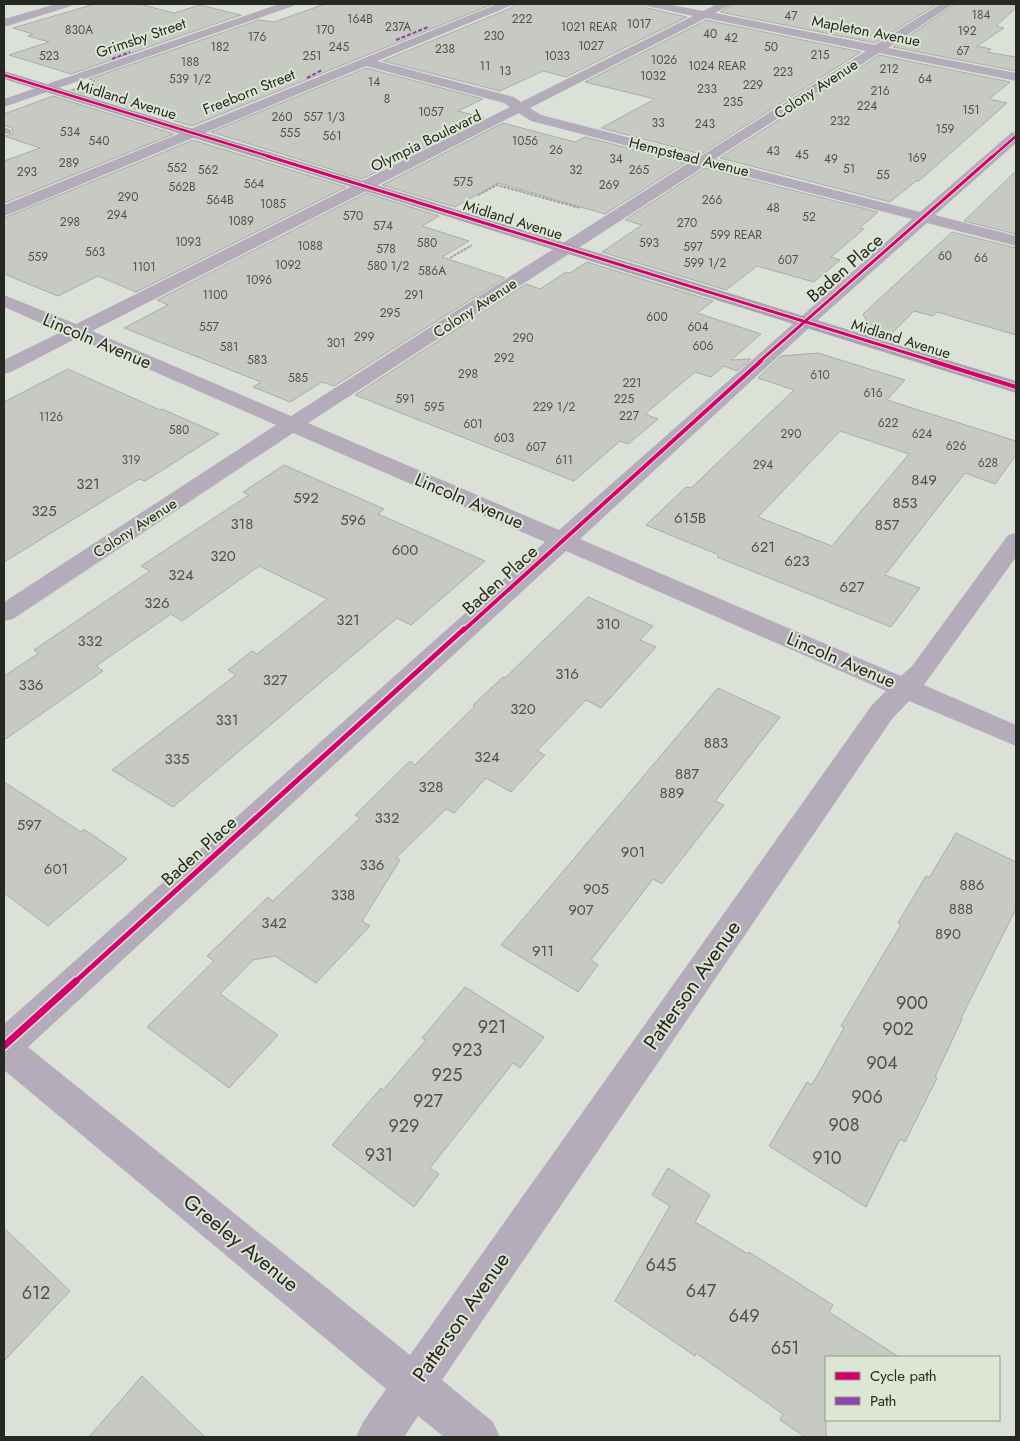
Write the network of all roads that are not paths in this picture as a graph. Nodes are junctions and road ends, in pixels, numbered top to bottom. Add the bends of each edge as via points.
1 (67, 4) edge
2 (289, 4) edge
3 (506, 4) edge
4 (651, 4) edge
5 (725, 4) edge
6 (947, 4) edge
7 (704, 14) junction
8 (4, 23) edge
9 (876, 50) junction
10 (366, 62) junction
11 (4, 75) edge
12 (1016, 77) edge
13 (46, 88) junction
14 (4, 103) edge
15 (521, 108) junction
16 (192, 133) junction
17 (1016, 136) edge
18 (704, 160) junction
19 (364, 186) junction
20 (4, 211) edge
21 (924, 218) junction
22 (1016, 241) edge
23 (565, 249) junction
24 (4, 300) edge
25 (804, 322) junction
26 (76, 332) junction
27 (4, 368) edge
28 (1016, 387) edge
29 (291, 425) junction
30 (1016, 540) edge
31 (562, 541) junction
32 (4, 613) edge
33 (905, 688) junction
34 (1016, 736) edge
35 (4, 1047) edge
36 (414, 1385) junction
37 (378, 1437) edge
38 (478, 1437) edge

1 - 8 street
2 - 13 street, Grimsby Street
3 - 10 street, Freeborn Street
4 - 7 street, Mapleton Avenue
5 - 7 street, Olympia Boulevard
6 - 9 street, Colony Avenue
7 - 9 street, Mapleton Avenue
7 - 15 street, Olympia Boulevard
9 - 12 street, Mapleton Avenue
9 - 18 street, Colony Avenue
10 - 15 street, Hempstead Avenue via 509,100
10 - 16 street, Freeborn Street
11 - 13 main road, Midland Avenue
13 - 14 street, Grimsby Street
13 - 16 main road, Midland Avenue
15 - 18 street, Hempstead Avenue via 536,118
15 - 19 street, Olympia Boulevard
16 - 19 main road, Midland Avenue
16 - 20 street, Freeborn Street
17 - 21 street, Baden Place
18 - 21 street, Hempstead Avenue
18 - 23 street, Colony Avenue
19 - 23 main road, Midland Avenue
19 - 26 street, Olympia Boulevard
21 - 22 street, Hempstead Avenue
21 - 25 street, Baden Place
23 - 25 main road, Midland Avenue
23 - 29 street, Colony Avenue
24 - 26 street, Lincoln Avenue
25 - 28 main road, Midland Avenue
25 - 31 street, Baden Place
26 - 27 street, Olympia Boulevard
26 - 29 street, Lincoln Avenue
29 - 31 street, Lincoln Avenue
29 - 32 street, Colony Avenue
30 - 33 street, Patterson Avenue via 921,672
31 - 33 street, Lincoln Avenue
31 - 35 street, Baden Place
33 - 34 street, Lincoln Avenue
33 - 36 street, Patterson Avenue via 882,712
35 - 36 street, Greeley Avenue
36 - 37 street, Patterson Avenue
36 - 38 street, Greeley Avenue

